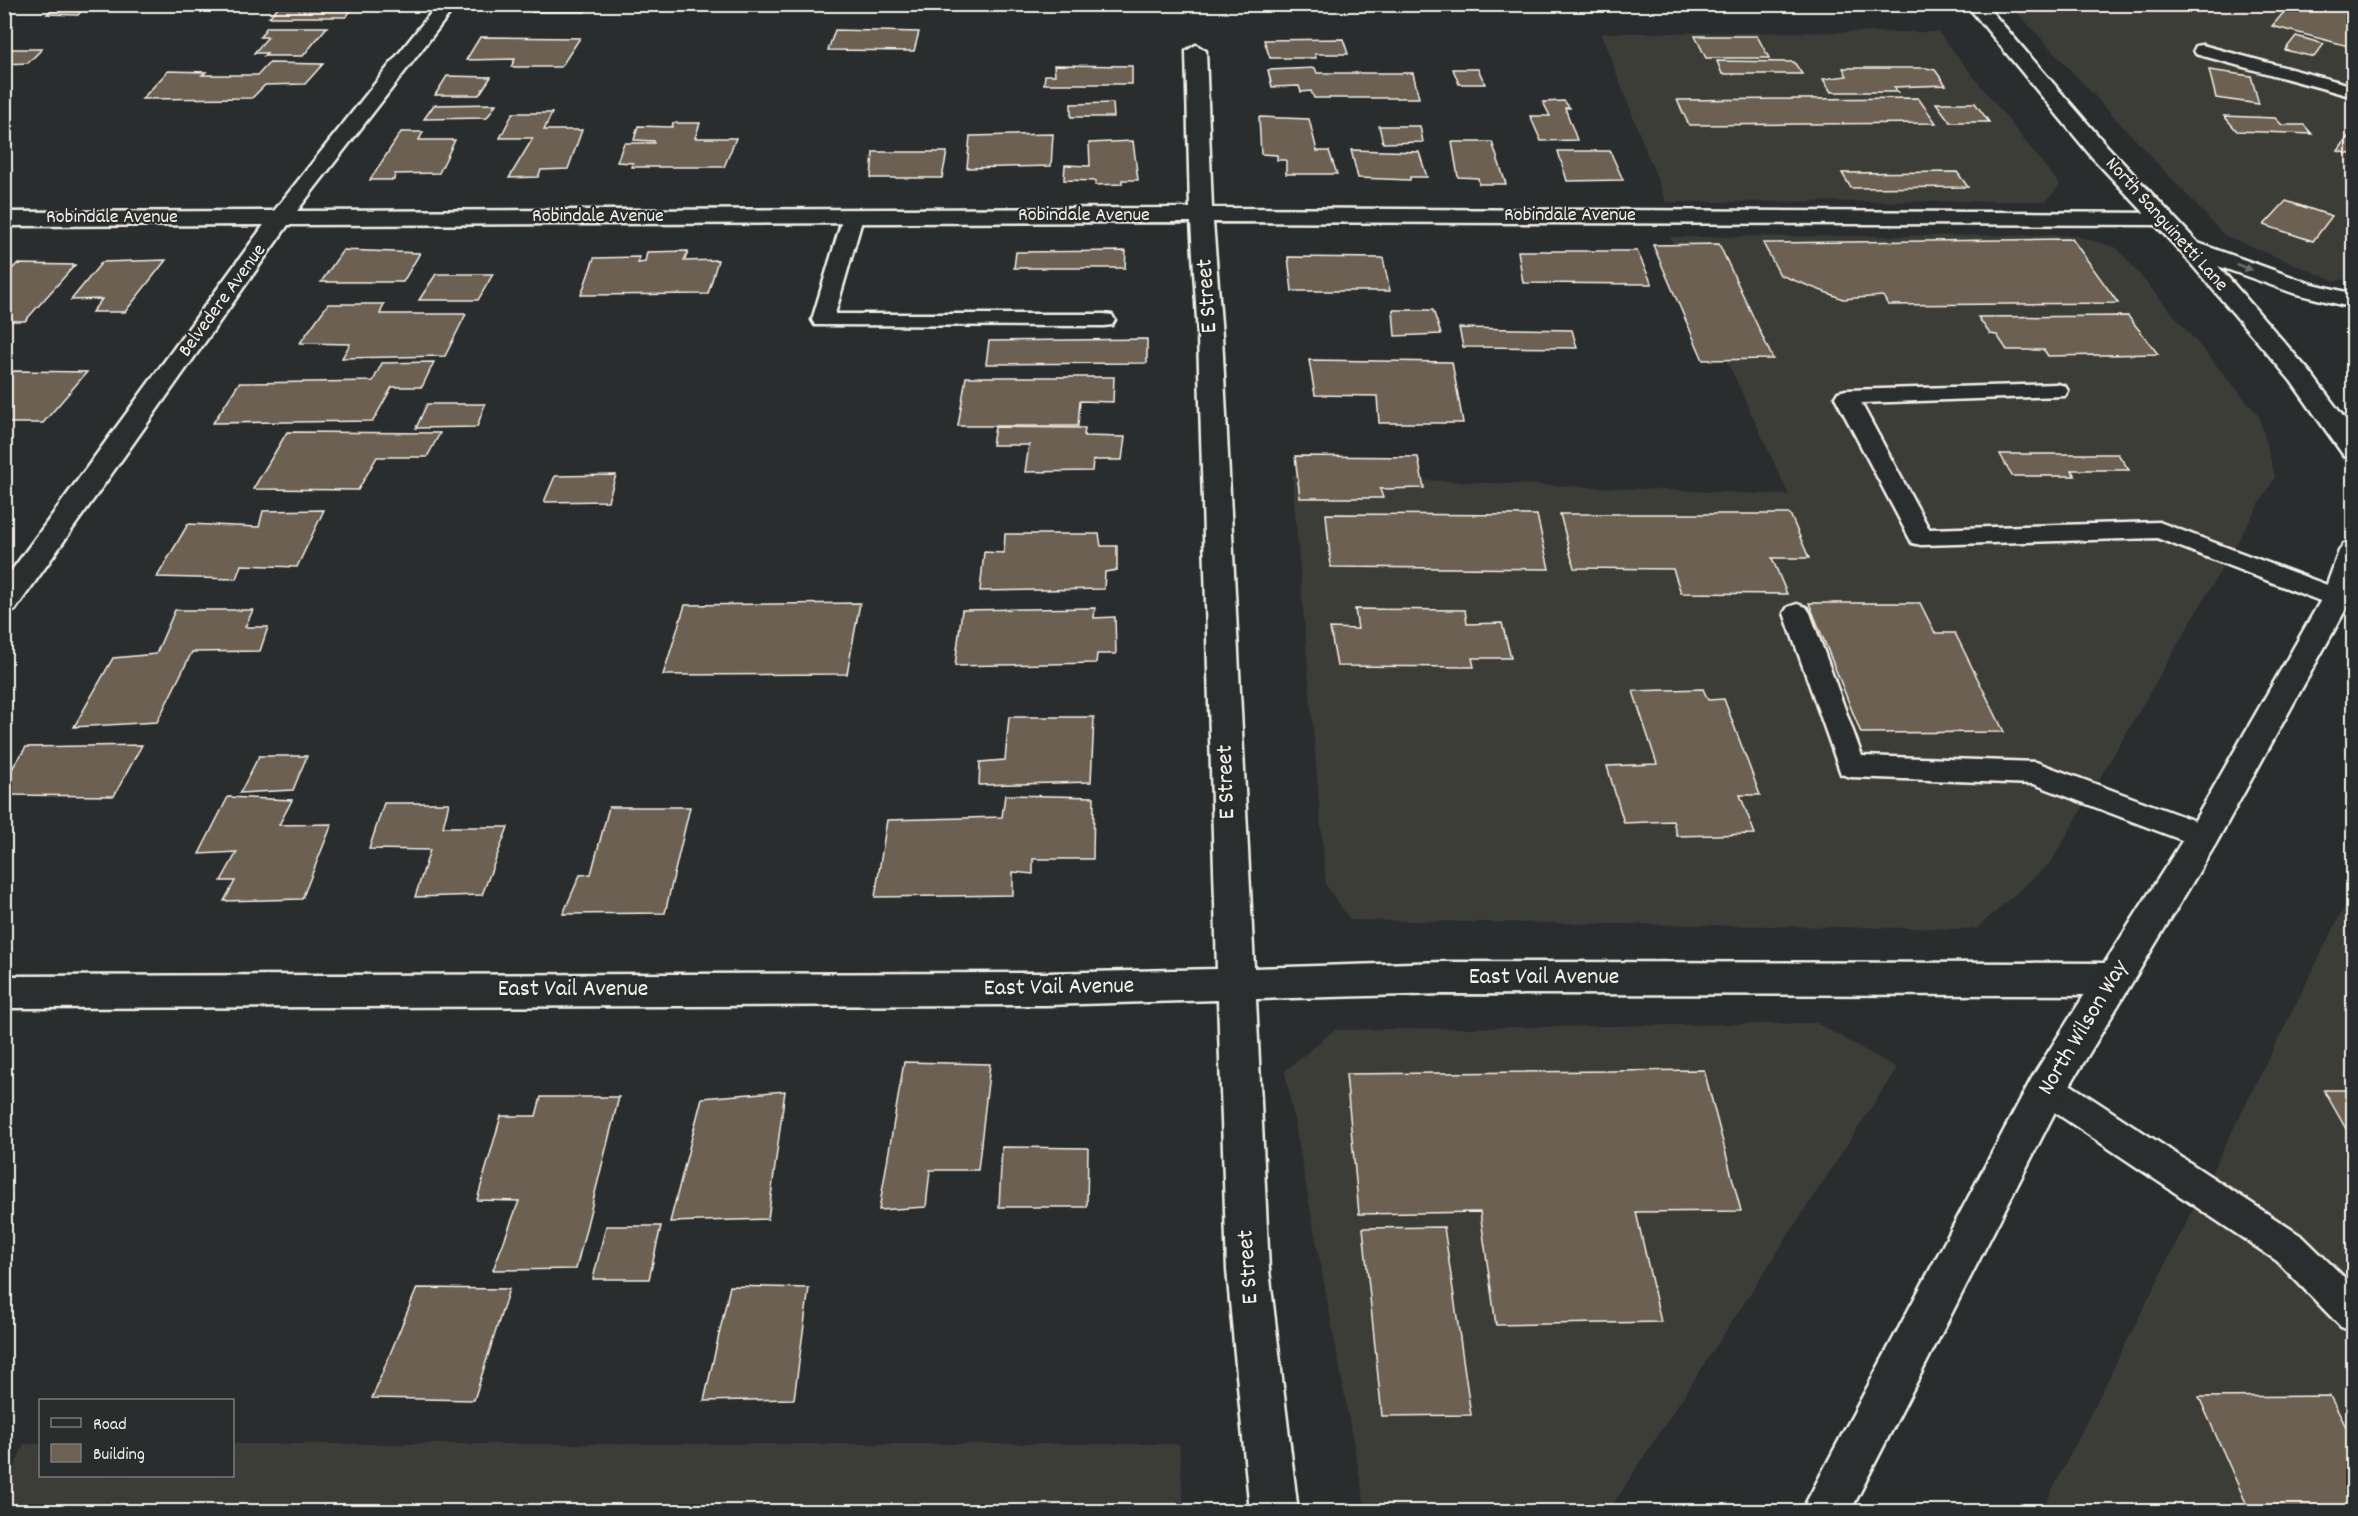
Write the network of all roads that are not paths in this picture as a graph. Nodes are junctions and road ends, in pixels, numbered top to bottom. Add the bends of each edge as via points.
1 (448, 4) edge
2 (1975, 4) edge
3 (2202, 50) dead end
4 (1196, 51) dead end
5 (2354, 92) edge
6 (1202, 215) junction
7 (284, 217) junction
8 (853, 217) junction
9 (2163, 218) junction
10 (4, 219) edge
11 (2189, 247) junction
12 (2354, 301) edge
13 (1104, 320) dead end
14 (2057, 391) dead end
15 (2354, 450) edge
16 (2354, 551) edge
17 (2337, 598) junction
18 (4, 603) edge
19 (1797, 613) dead end
20 (2203, 836) junction
21 (2113, 979) junction
22 (1234, 985) junction
23 (4, 992) edge
24 (2047, 1088) junction
25 (2354, 1314) edge
26 (1274, 1512) edge
27 (1824, 1512) edge

1 - 7 street, Belvedere Avenue via 304,186
2 - 9 street, North Sanguinetti Lane via 2099,151
3 - 5 lane
4 - 6 street, E Street
6 - 8 street, Robindale Avenue
6 - 9 street, Robindale Avenue
6 - 22 street, E Street
7 - 8 street, Robindale Avenue
7 - 10 street, Robindale Avenue
7 - 18 street, Belvedere Avenue
8 - 13 lane via 823,320
9 - 11 street, North Sanguinetti Lane
11 -> 12 street via 2301,288
11 - 15 street, North Sanguinetti Lane via 2300,376
14 - 17 lane via 1845,397 1921,537 2159,530
16 - 17 street, North Wilson Way
17 - 20 street, North Wilson Way
19 - 20 lane via 1851,766 2036,773
20 - 21 street, North Wilson Way
21 - 22 street, East Vail Avenue via 1444,978
21 - 24 street, North Wilson Way
22 - 23 street, East Vail Avenue
22 - 26 street, E Street via 1248,1270
24 - 25 lane via 2290,1249
24 - 27 street, North Wilson Way

